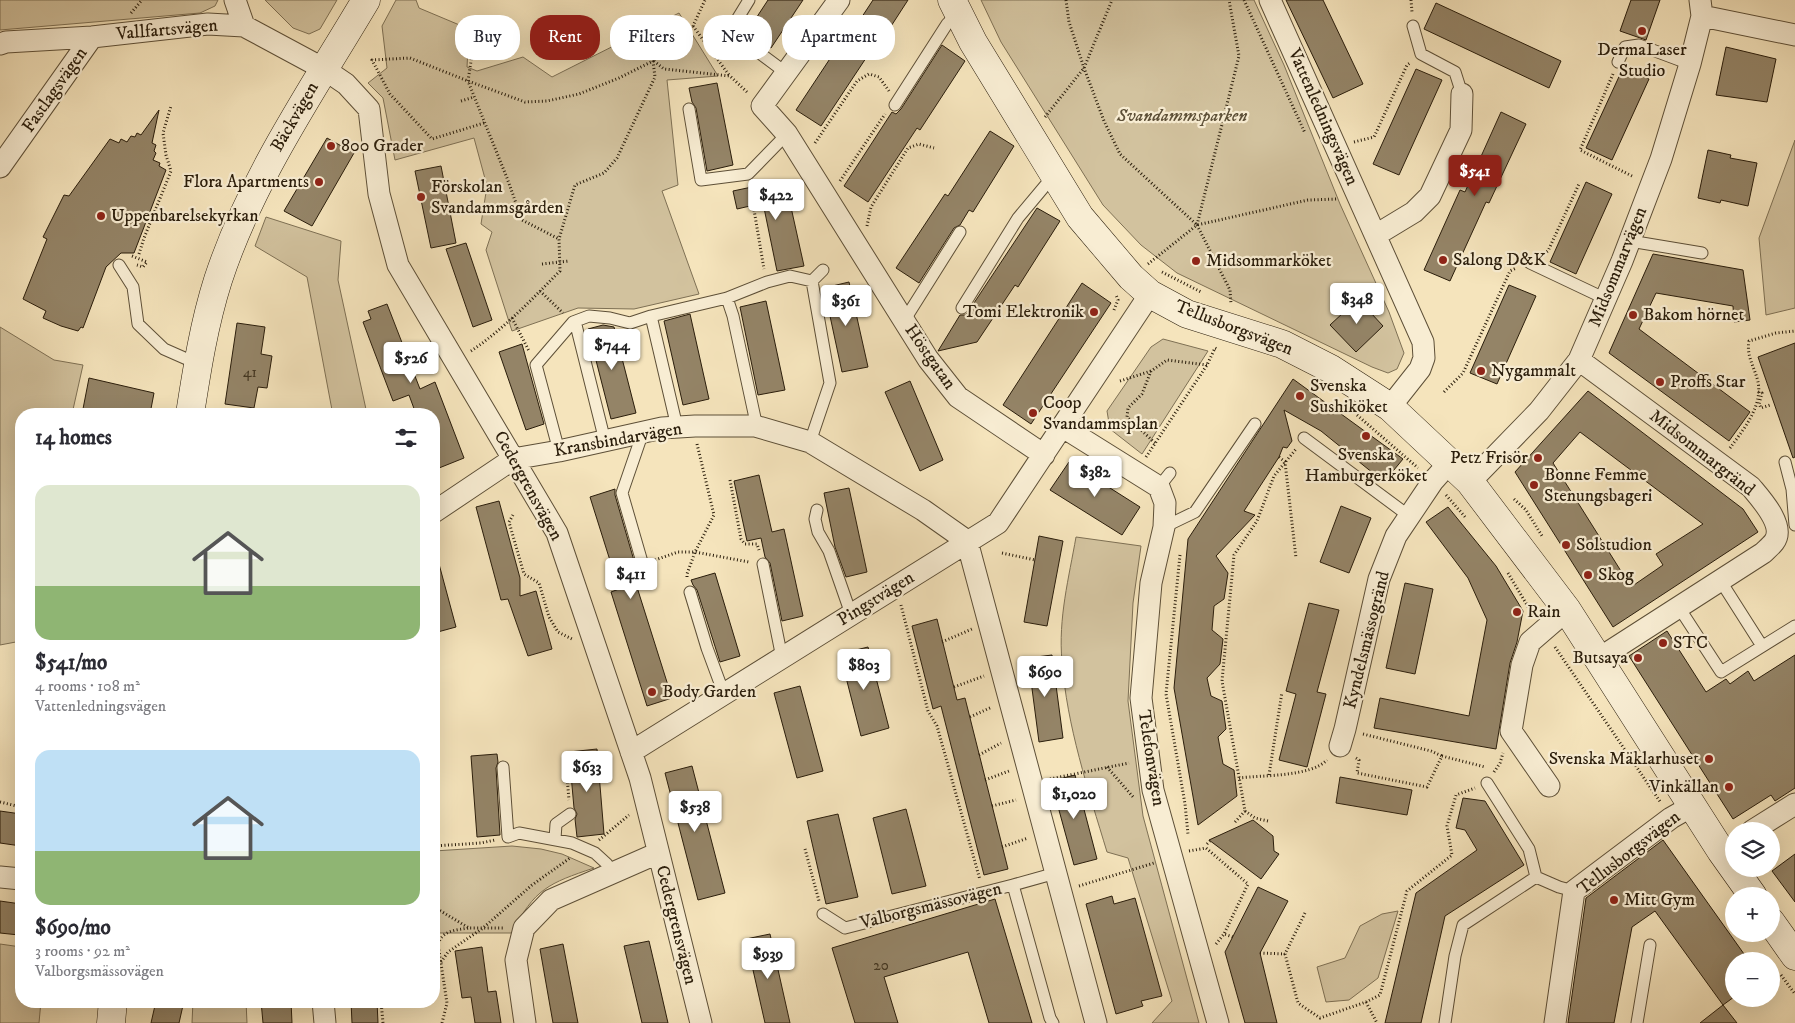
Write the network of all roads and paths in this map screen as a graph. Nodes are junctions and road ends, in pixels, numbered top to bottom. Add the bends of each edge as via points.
1 (235, 0) edge
2 (366, 0) edge
3 (705, 0) edge
4 (749, 0) edge
5 (839, 0) edge
6 (1066, 0) edge
7 (1112, 0) edge
8 (1229, 0) edge
9 (1244, 0) edge
10 (1270, 0) edge
11 (955, 6) edge
12 (1701, 8) edge
13 (244, 26) junction
14 (693, 26) joint
15 (1413, 26) dead end
16 (1795, 35) edge
17 (92, 37) junction
18 (0, 44) edge
19 (1421, 54) junction
20 (471, 60) edge
21 (653, 61) junction
22 (1618, 62) joint
23 (1690, 64) junction
24 (1084, 68) junction
25 (324, 69) junction
26 (785, 72) junction
27 (730, 76) junction
28 (468, 81) junction
29 (1462, 94) joint
30 (474, 97) junction
31 (461, 100) dead end
32 (895, 105) junction
33 (172, 106) dead end
34 (762, 106) junction
35 (689, 109) dead end
36 (1042, 121) dead end
37 (484, 123) junction
38 (787, 134) junction
39 (1307, 135) dead end
40 (1336, 145) junction
41 (934, 148) dead end
42 (803, 160) junction
43 (0, 167) edge
44 (748, 174) junction
45 (1054, 174) junction
46 (1579, 184) dead end
47 (837, 185) dead end
48 (1651, 185) junction
49 (1341, 199) dead end
50 (1197, 225) junction
51 (960, 232) dead end
52 (1376, 235) junction
53 (852, 238) junction
54 (559, 240) junction
55 (1630, 241) junction
56 (1702, 253) dead end
57 (139, 254) dead end
58 (569, 261) dead end
59 (560, 262) junction
60 (1530, 263) junction
61 (542, 264) dead end
62 (119, 265) dead end
63 (823, 270) dead end
64 (812, 281) junction
65 (767, 282) junction
66 (540, 291) junction
67 (1114, 291) dead end
68 (1202, 293) dead end
69 (1150, 294) junction
70 (727, 298) junction
71 (1606, 299) junction
72 (1224, 303) dead end
73 (962, 308) dead end
74 (1113, 312) dead end
75 (652, 316) junction
76 (512, 318) junction
77 (904, 321) junction
78 (573, 322) junction
79 (1795, 331) edge
80 (1224, 351) dead end
81 (456, 360) junction
82 (1579, 360) junction
83 (198, 364) junction
84 (536, 365) junction
85 (1207, 365) junction
86 (1151, 371) junction
87 (1120, 381) dead end
88 (1444, 392) dead end
89 (1758, 392) junction
90 (1770, 405) dead end
91 (1390, 407) junction
92 (191, 408) edge
93 (1355, 414) dead end
94 (1255, 424) dead end
95 (755, 426) junction
96 (686, 427) junction
97 (1063, 427) junction
98 (643, 432) junction
99 (1304, 438) dead end
100 (605, 441) junction
101 (810, 442) junction
102 (1155, 443) junction
103 (1732, 445) dead end
104 (559, 451) junction
105 (1044, 455) junction
106 (1279, 457) dead end
107 (513, 459) junction
108 (1145, 459) dead end
109 (1285, 462) junction
110 (1785, 462) dead end
111 (1441, 471) junction
112 (730, 480) dead end
113 (1470, 482) junction
114 (440, 508) edge
115 (817, 510) dead end
116 (513, 515) dead end
117 (1410, 516) junction
118 (1183, 518) junction
119 (1470, 522) dead end
120 (1795, 525) edge
121 (1164, 527) junction
122 (967, 541) junction
123 (695, 552) junction
124 (1002, 553) dead end
125 (1296, 558) dead end
126 (1035, 560) dead end
127 (642, 562) joint
128 (763, 564) junction
129 (1506, 570) dead end
130 (1720, 580) junction
131 (690, 592) joint
132 (899, 600) dead end
133 (1678, 606) junction
134 (1567, 610) junction
135 (851, 614) junction
136 (1795, 626) edge
137 (976, 628) dead end
138 (1544, 631) junction
139 (574, 640) dead end
140 (942, 642) dead end
141 (1762, 646) junction
142 (782, 658) junction
143 (1598, 659) junction
144 (988, 674) dead end
145 (954, 687) dead end
146 (1282, 692) dead end
147 (724, 694) junction
148 (996, 705) dead end
149 (970, 717) dead end
150 (1511, 731) junction
151 (1364, 734) dead end
152 (1006, 741) dead end
153 (1340, 746) joint
154 (630, 752) junction
155 (979, 755) dead end
156 (1442, 756) junction
157 (1359, 760) dead end
158 (1132, 762) dead end
159 (503, 767) dead end
160 (1107, 767) junction
161 (1014, 769) dead end
162 (1495, 770) junction
163 (1269, 775) junction
164 (1056, 776) dead end
165 (1239, 778) junction
166 (986, 780) dead end
167 (1487, 783) junction
168 (1549, 786) dead end
169 (1021, 798) dead end
170 (1135, 800) dead end
171 (0, 802) edge
172 (1795, 804) edge
173 (15, 806) edge
174 (626, 806) dead end
175 (992, 806) dead end
176 (1245, 811) junction
177 (1681, 812) junction
178 (570, 814) dead end
179 (1268, 821) dead end
180 (1235, 822) dead end
181 (1766, 822) edge
182 (1031, 836) dead end
183 (508, 837) junction
184 (555, 839) junction
185 (1188, 841) dead end
186 (1210, 841) dead end
187 (1207, 844) dead end
188 (1725, 845) edge
189 (440, 846) edge
190 (1002, 847) dead end
191 (586, 849) junction
192 (805, 849) dead end
193 (658, 853) junction
194 (1184, 855) junction
195 (607, 864) dead end
196 (1056, 873) junction
197 (0, 877) edge
198 (1536, 877) junction
199 (15, 878) edge
200 (987, 878) dead end
201 (1094, 882) dead end
202 (1013, 885) junction
203 (1574, 891) junction
204 (440, 911) edge
205 (1305, 913) dead end
206 (823, 914) joint
207 (469, 928) junction
208 (482, 928) junction
209 (524, 928) junction
210 (1213, 934) dead end
211 (1224, 934) junction
212 (1780, 935) edge
213 (1233, 937) dead end
214 (440, 939) edge
215 (1216, 944) junction
216 (1650, 946) dead end
217 (1218, 952) dead end
218 (1260, 953) dead end
219 (1285, 954) junction
220 (440, 956) edge
221 (1795, 956) edge
222 (441, 962) junction
223 (1366, 1002) junction
224 (112, 1008) edge
225 (324, 1008) edge
226 (381, 1008) edge
227 (111, 1023) edge
228 (325, 1023) edge
229 (382, 1023) edge
230 (442, 1023) edge
231 (525, 1023) edge
232 (701, 1023) edge
233 (1053, 1023) edge
234 (1096, 1023) edge
235 (1218, 1023) edge
236 (1377, 1023) edge
237 (1446, 1023) edge
238 (1555, 1023) edge
239 (1637, 1023) edge

1 - 13 street
2 - 25 street, Bäckvägen
3 - 14 path
4 - 26 lane via 730,31
5 - 26 street
6 - 24 path via 1069,22
7 - 24 path
8 - 50 path via 1240,56
9 - 39 path
10 - 40 street, Vattenledningsvägen
11 - 32 lane
11 - 45 street, Tellusborgsvägen via 973,42
12 - 16 street, Midsommarvägen
12 - 23 street, Midsommarvägen
13 - 17 street, Vallfartsvägen via 208,24
13 - 25 street, Vallfartsvägen
14 - 27 path
15 - 19 lane
17 - 18 street, Vallfartsvägen
17 - 43 street, Fastlagsvägen
19 - 29 lane via 1455,72
19 - 40 path via 1407,65 1374,137
20 - 28 path
21 - 27 path via 664,69
21 - 28 path via 580,94 547,101 525,102
21 - 54 path via 655,77 618,158 604,173 576,185
22 - 23 lane via 1625,47 1639,45
22 - 48 path via 1580,150
23 - 48 street, Midsommarvägen
24 - 36 path
24 - 50 path via 1120,154
25 - 81 street, Cedergrensvägen via 346,84 369,109 379,194 398,265
25 - 83 street, Bäckvägen via 249,202 232,241 218,281
26 - 34 street
27 - 34 path
28 - 30 path
28 - 37 path via 410,58 372,60 390,94 432,139
29 - 52 street via 1461,130 1430,196 1414,212
30 - 31 path
30 - 37 path
32 - 42 path via 879,76 869,74 857,81
32 - 47 path via 885,114
33 - 57 path via 163,133 171,171
34 - 38 street, Höstgatan
35 - 44 lane via 701,180
37 - 54 path via 522,220
38 - 42 street, Höstgatan
38 - 44 lane
40 - 52 street, Vattenledningsvägen
41 - 53 path via 919,144 908,148 871,207 866,230
42 - 53 street, Höstgatan
44 - 65 path
45 - 69 street, Tellusborgsvägen via 1080,217
45 - 73 lane via 1018,218
46 - 60 path via 1548,250
48 - 55 street, Midsommarvägen
49 - 50 path via 1280,205
50 - 68 path via 1148,264
50 - 72 path via 1230,290 1231,307
51 - 77 lane
52 - 91 street, Vattenledningsvägen via 1423,342 1424,358 1420,369
53 - 77 street, Höstgatan
54 - 59 path
55 - 56 lane
55 - 71 street, Midsommarvägen
58 - 59 path
59 - 61 path
59 - 66 path via 560,271
60 - 71 lane
60 - 88 path via 1510,271 1463,373
62 - 83 lane via 133,287 138,324 164,349
63 - 64 lane
64 - 65 lane via 790,276
64 - 101 lane via 830,383
65 - 70 lane
66 - 76 path
66 - 78 path
67 - 74 path via 1118,300
69 - 91 street, Tellusborgsvägen via 1187,314 1282,344 1331,369
69 - 97 street, Pingstvägen
70 - 75 lane
70 - 95 lane
71 - 82 street, Midsommarvägen
75 - 78 lane via 630,322 589,316
75 - 96 lane
76 - 81 path via 488,340
76 - 84 path
77 - 105 street, Höstgatan via 958,397
78 - 84 lane
78 - 100 lane
79 - 89 path via 1749,341 1747,349
80 - 85 path via 1215,348
81 - 107 street, Cedergrensvägen
82 - 113 street, Midsommarvägen via 1538,411
82 - 130 street, Midsommargränd via 1750,487 1767,506 1778,532 1775,541
83 - 92 street, Bäckvägen
84 - 104 lane
85 - 86 path via 1167,360
85 - 102 path
86 - 87 path
86 - 102 path via 1142,394 1128,408 1127,417
89 - 90 path via 1762,393 1761,408
89 - 103 path via 1753,413
91 - 111 street, Tellusborgsvägen
93 - 111 path
94 - 118 lane via 1195,512
95 - 96 street, Kransbindarvägen
95 - 101 street, Kransbindarvägen
96 - 98 street, Kransbindarvägen
96 - 123 path via 698,450 714,515
97 - 105 street, Pingstvägen
97 - 121 street, Telefonvägen via 1164,480
98 - 100 street, Kransbindarvägen
98 - 127 lane via 622,494
99 - 117 lane
100 - 104 street, Kransbindarvägen
101 - 122 street, Kransbindarvägen via 923,510
102 - 108 path
104 - 107 street, Kransbindarvägen
105 - 122 street, Pingstvägen via 998,523
106 - 109 path
107 - 114 street, Kransbindarvägen
107 - 154 street, Cedergrensvägen via 557,533
109 - 125 path
109 - 165 path via 1274,476 1257,522 1234,556 1222,681
110 - 120 lane via 1792,489
111 - 113 street, Tellusborgsvägen
111 - 117 street, Kyndelsmässogränd
111 - 119 path
112 - 128 path via 741,539 745,544 757,544
113 - 134 street, Tellusborgsvägen
115 - 135 lane via 818,532 829,551
116 - 139 path via 509,522 524,574 539,583 549,617 558,632
117 - 153 street, Kyndelsmässogränd via 1396,536 1379,579
118 - 121 lane
118 - 185 path via 1166,694 1185,804
121 - 194 street, Telefonvägen via 1151,583 1141,698 1153,790
122 - 135 street, Pingstvägen
122 - 196 street
123 - 127 path via 678,552
123 - 128 path
123 - 131 path via 687,574
124 - 126 path
128 - 142 lane
129 - 138 path
130 - 133 street, Midsommargränd
130 - 141 lane
131 - 147 lane
132 - 200 path via 928,711 937,726 980,880
133 - 141 lane via 1720,672
133 - 143 street, Midsommargränd
134 - 138 street
134 - 143 street, Tellusborgsvägen
135 - 142 street, Pingstvägen
136 - 141 lane
137 - 140 path
138 - 150 street via 1530,642 1522,665
138 - 177 path
142 - 147 street, Pingstvägen
143 - 177 street, Tellusborgsvägen
144 - 145 path
146 - 163 path
147 - 154 street, Pingstvägen
148 - 149 path
150 - 162 path
150 - 168 street
151 - 156 path
152 - 155 path
153 - 163 path via 1321,766 1291,774
154 - 193 street, Cedergrensvägen via 640,778
156 - 157 path via 1427,787 1357,773
156 - 162 path
158 - 160 path
159 - 183 lane
160 - 164 path
160 - 170 path
161 - 166 path
162 - 167 path
163 - 165 path
165 - 176 path
167 - 198 lane via 1529,849
167 - 223 path via 1456,795 1447,826 1452,855 1407,891 1380,994
169 - 175 path
171 - 173 path
172 - 181 street
174 - 191 path via 629,816
176 - 179 path
176 - 180 path
177 - 188 street, Tellusborgsvägen
177 - 203 street, Tellusborgsvägen
178 - 184 lane via 556,824
182 - 190 path
183 - 184 lane via 519,833
183 - 189 path via 481,843
184 - 191 lane
186 - 187 path
191 - 195 lane
191 - 208 path via 532,885
192 - 206 path
193 - 209 street via 551,900
193 - 232 street, Cedergrensvägen
194 - 201 path
194 - 211 path via 1206,848 1248,884
194 - 235 street, Telefonvägen
196 - 202 lane, Valborgsmässovägen
196 - 234 street
197 - 199 street
198 - 203 lane
198 - 237 lane via 1463,925 1455,956
202 - 206 lane, Valborgsmässovägen via 845,928
202 - 233 lane, Valborgsmässovägen
203 - 238 street, Tellusborgsvägen
204 - 207 path
205 - 219 path
207 - 208 path
207 - 214 path via 450,931
208 - 209 path
208 - 222 path via 448,952
209 - 231 street via 516,960
210 - 215 path
211 - 213 path
211 - 215 path
212 - 221 street
215 - 217 path
216 - 239 lane
218 - 219 path
219 - 223 path via 1298,1003 1320,1018
220 - 222 path
222 - 230 path via 447,1003
223 - 236 path
224 - 227 street
225 - 228 street
226 - 229 path

